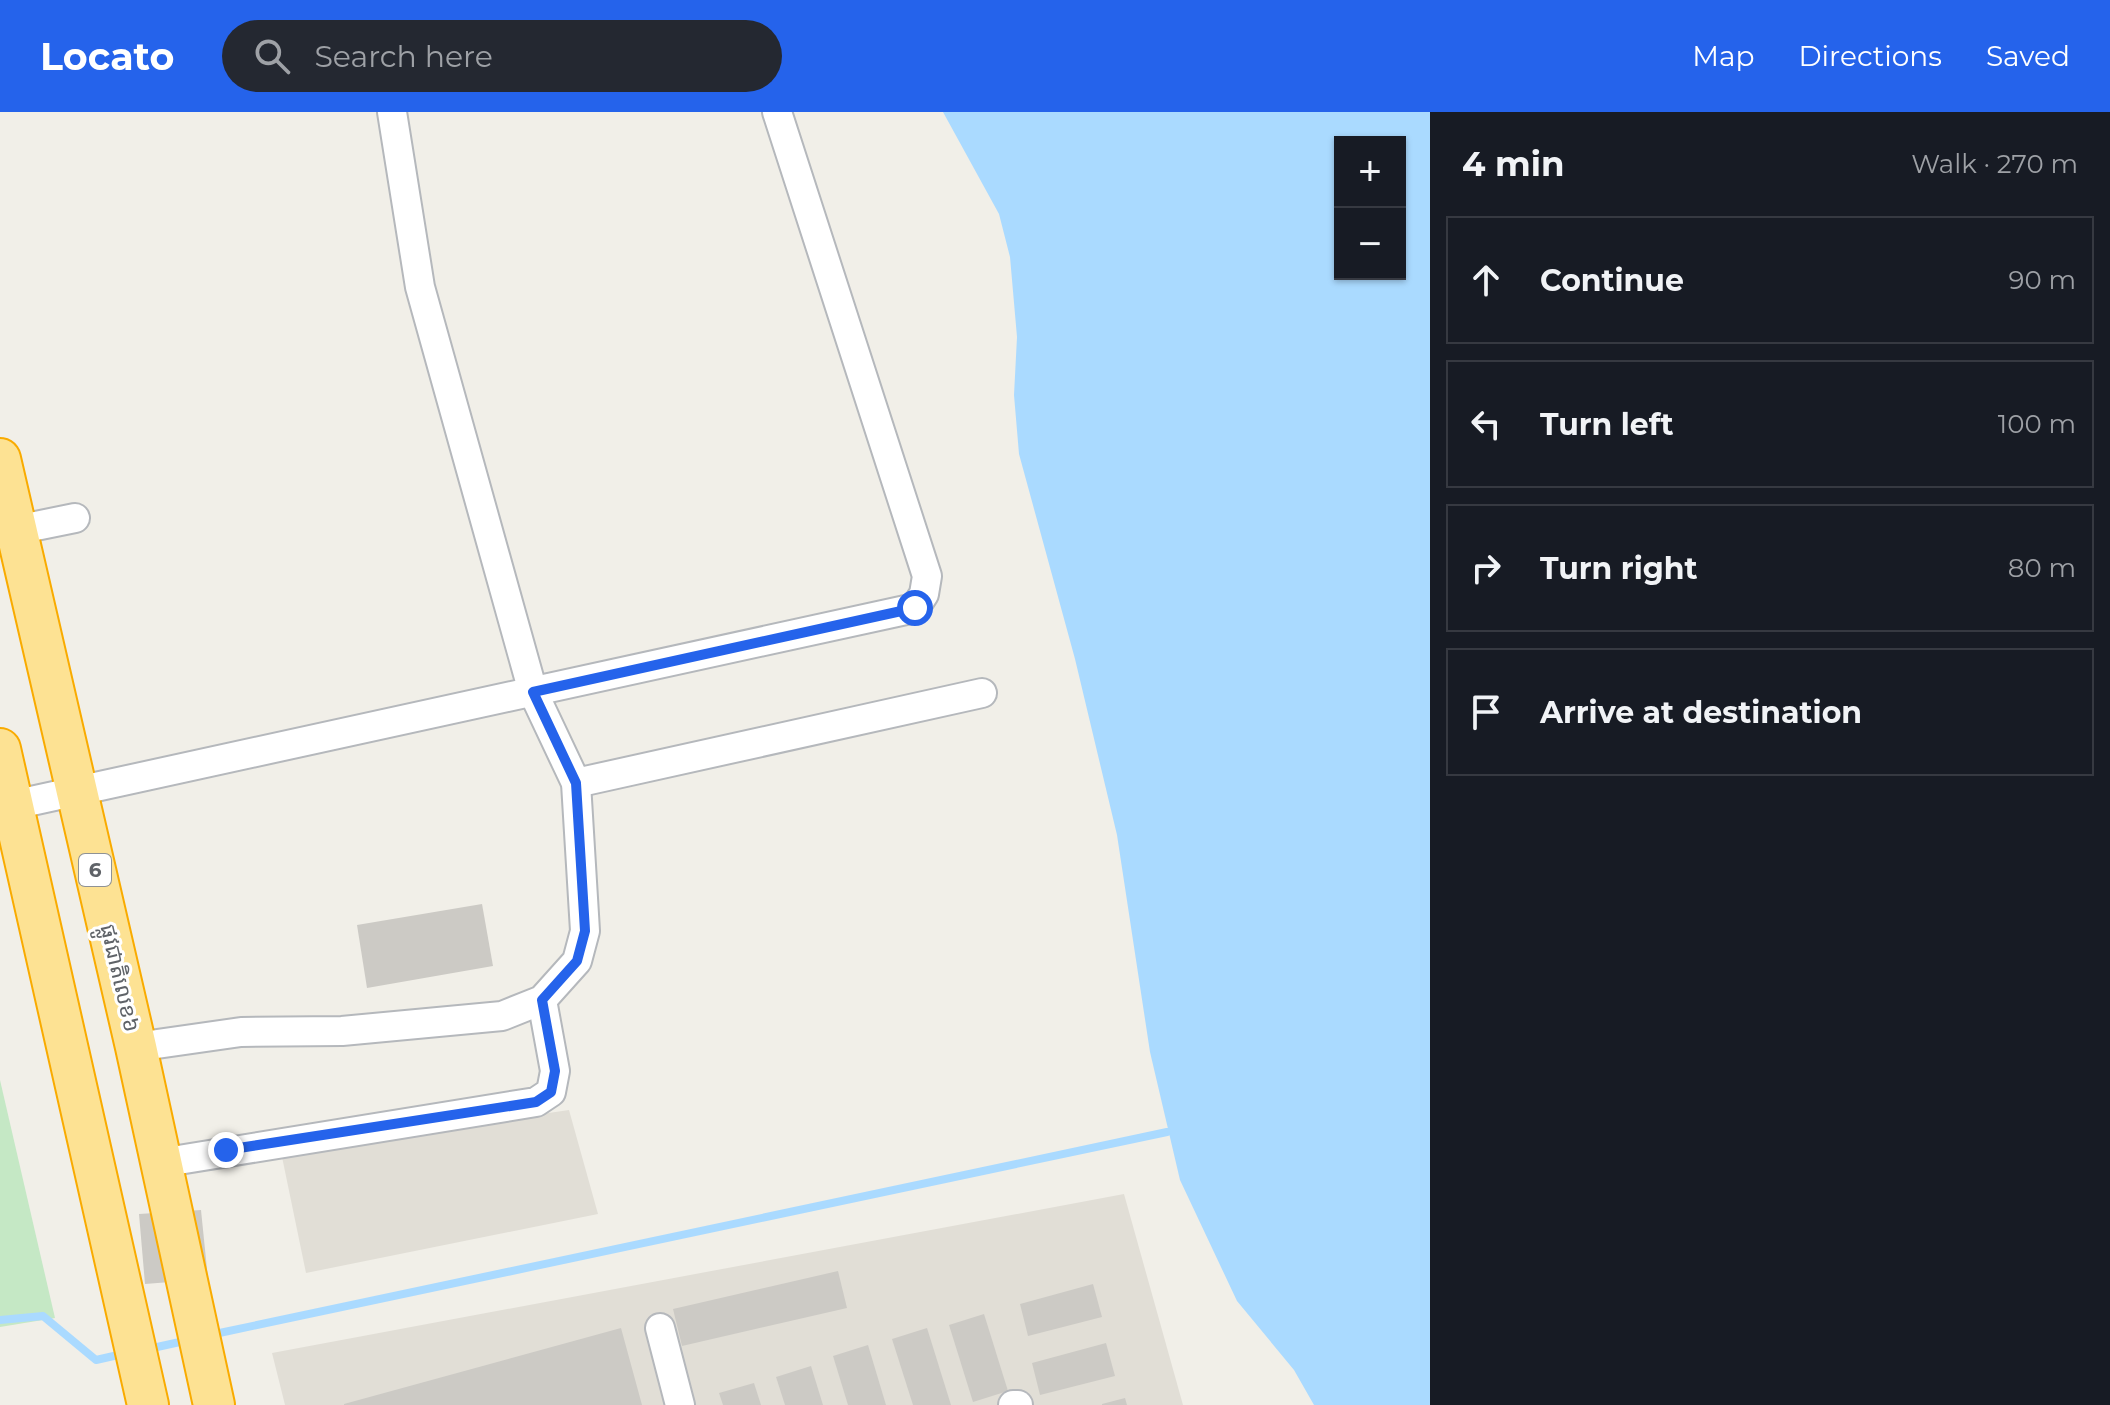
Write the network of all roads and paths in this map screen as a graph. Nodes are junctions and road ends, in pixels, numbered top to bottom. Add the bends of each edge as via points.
1 (392, 112) edge
2 (777, 112) edge
3 (0, 459) edge
4 (75, 518) dead end
5 (10, 547) edge
6 (533, 692) junction
7 (982, 693) dead end
8 (0, 749) edge
9 (576, 783) junction
10 (77, 791) junction
11 (13, 805) junction
12 (542, 1000) junction
13 (136, 1047) junction
14 (160, 1163) junction
15 (660, 1328) dead end
16 (212, 1394) edge
17 (147, 1400) edge
18 (680, 1405) edge

1 - 6 street via 420,287
2 - 6 street via 927,576 924,594 915,608
3 - 5 highway, ផ្លូវជាតិលេខ៦ / 6
4 - 5 street
5 - 10 highway, ផ្លូវជាតិលេខ៦ / 6
6 - 9 street
6 - 10 street
7 - 9 street
8 - 11 highway
9 - 12 street via 585,931 577,961
10 - 11 street
10 - 13 highway, ផ្លូវជាតិលេខ៦ / 6
11 - 17 highway
12 - 13 street via 502,1016 342,1031 241,1032
12 - 14 street via 555,1071 551,1092 536,1102
13 - 14 highway, ផ្លូវជាតិលេខ៦ / 6
14 - 16 highway, ផ្លូវជាតិលេខ៦ / 6
15 - 18 street

